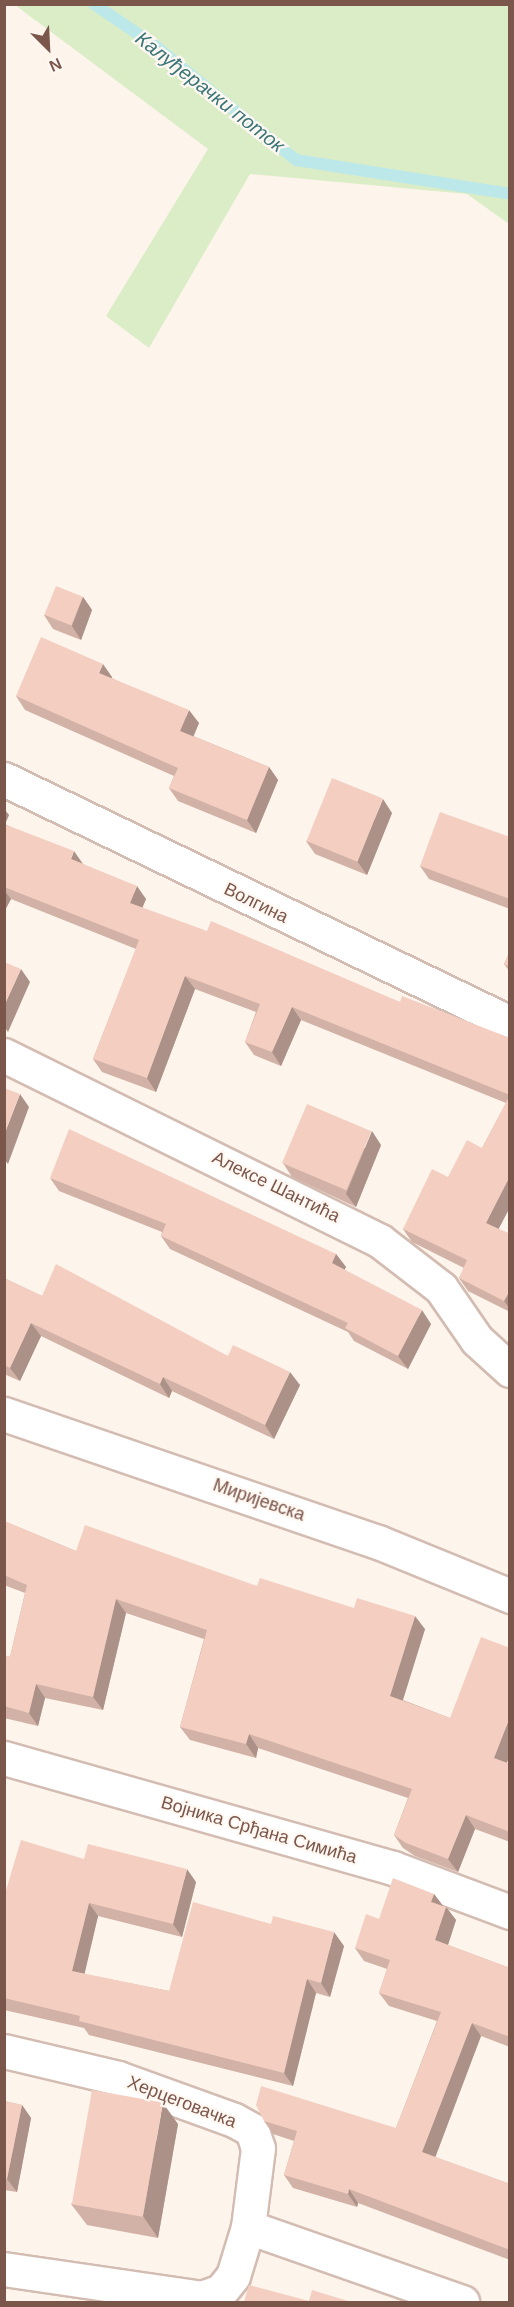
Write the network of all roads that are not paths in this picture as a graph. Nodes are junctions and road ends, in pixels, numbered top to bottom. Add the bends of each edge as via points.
1 (4, 779) edge
2 (510, 1023) edge
3 (4, 1055) edge
4 (510, 1370) edge
5 (4, 1414) edge
6 (510, 1596) edge
7 (4, 1758) edge
8 (510, 1912) edge
9 (4, 2051) edge
10 (248, 2227) junction
11 (4, 2269) edge
12 (462, 2302) edge

1 - 2 street, Волгина
3 - 4 street, Алексе Шантића via 380,1241 441,1288 477,1340
5 - 6 street, Миријевска via 378,1542
7 - 8 street, Војника Срђана Симића via 393,1868
9 - 10 street, Херцеговачка via 118,2078 252,2130 258,2148
10 - 11 street via 233,2276 221,2291 202,2298
10 - 12 street

